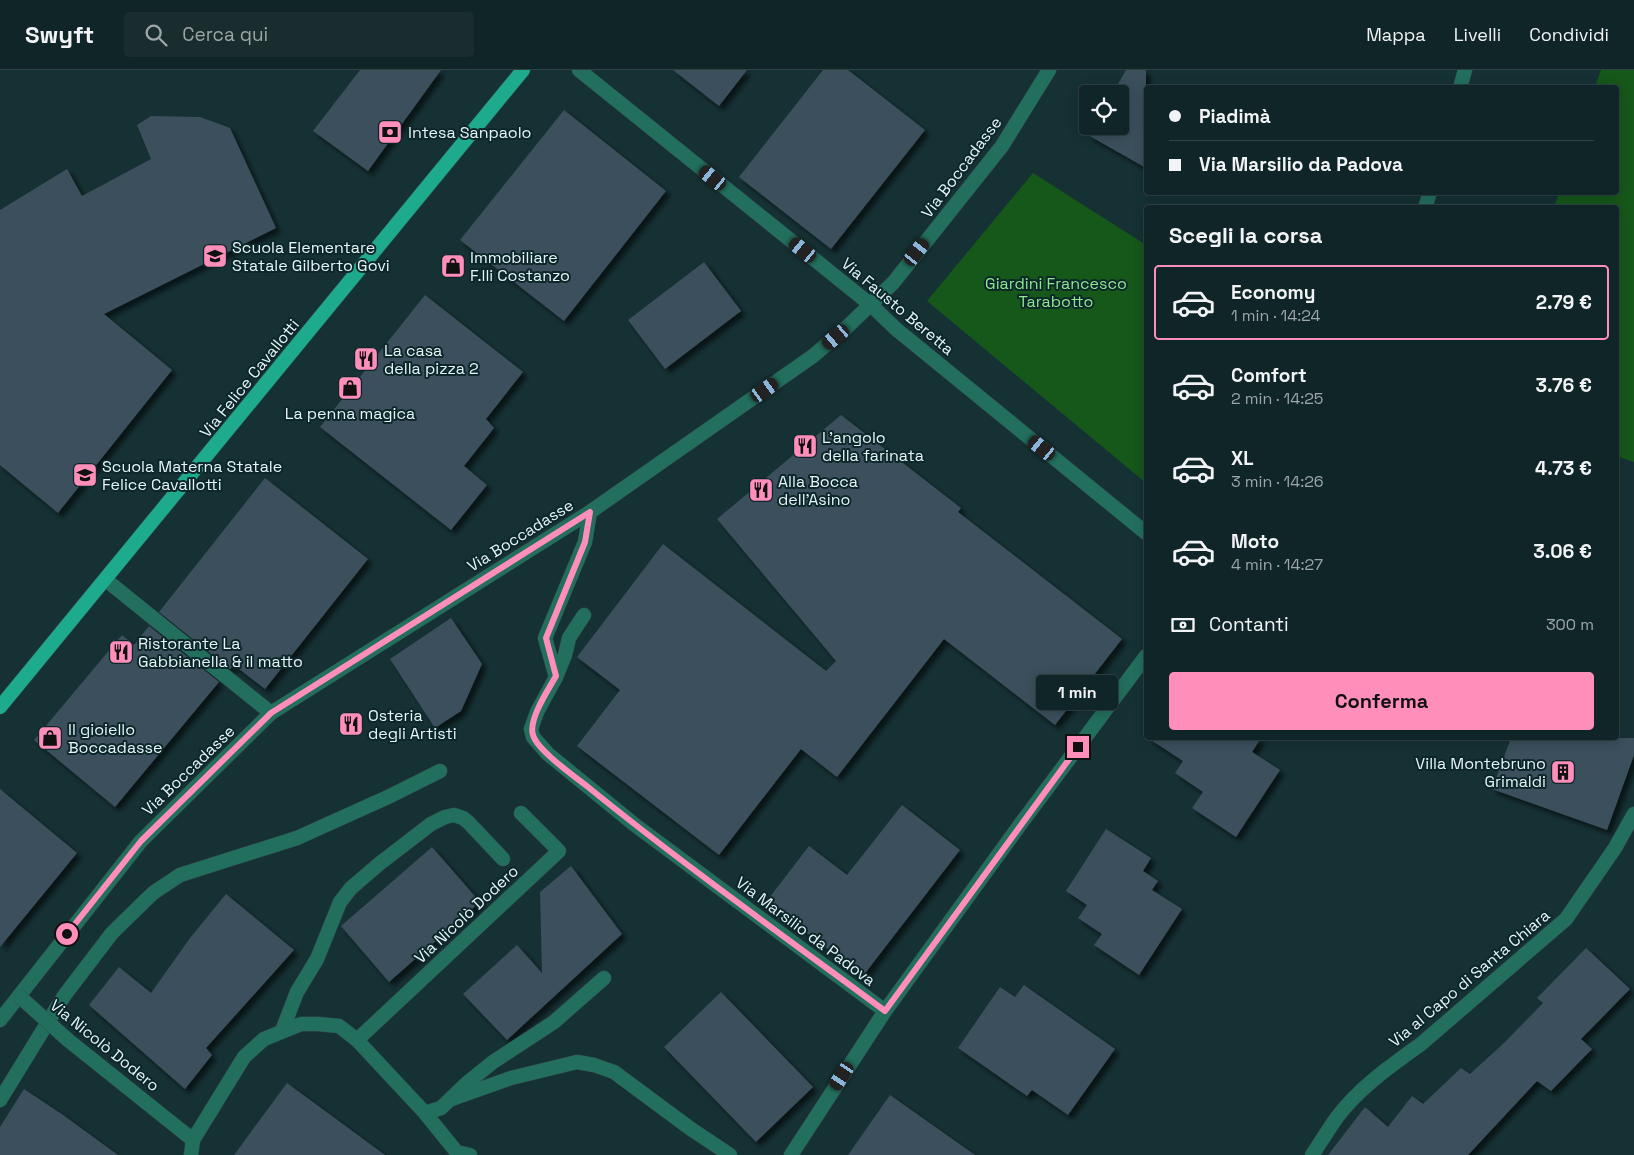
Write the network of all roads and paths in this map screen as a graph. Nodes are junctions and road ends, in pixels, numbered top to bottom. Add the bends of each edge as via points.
1 (523, 70) edge
2 (579, 70) edge
3 (1049, 70) edge
4 (1466, 70) edge
5 (1461, 85) edge
6 (871, 305) junction
7 (590, 512) junction
8 (1144, 531) edge
9 (106, 580) junction
10 (584, 614) dead end
11 (1144, 659) edge
12 (556, 676) junction
13 (0, 707) edge
14 (271, 713) junction
15 (440, 771) dead end
16 (521, 813) dead end
17 (1634, 814) edge
18 (503, 859) dead end
19 (604, 978) dead end
20 (18, 996) junction
21 (885, 1011) junction
22 (0, 1020) edge
23 (282, 1031) junction
24 (357, 1040) junction
25 (452, 1099) junction
26 (0, 1100) edge
27 (425, 1113) junction
28 (193, 1140) junction
29 (462, 1154) edge
30 (191, 1155) edge
31 (730, 1155) edge
32 (790, 1155) edge
33 (1312, 1155) edge

1 - 9 main road, Via Felice Cavallotti
2 - 6 street, Via Fausto Beretta
3 - 6 street, Via Boccadasse via 1002,146 893,283
4 - 5 street
6 - 7 street, Via Boccadasse via 813,356
6 - 8 street, Via Fausto Beretta via 896,329
7 - 12 street via 585,542 546,638
7 - 14 street, Via Boccadasse
9 - 13 main road, Via Felice Cavallotti
9 - 14 street
10 - 12 street, Via Marsilio da Padova via 569,638
11 - 21 street
12 - 21 street, Via Marsilio da Padova via 531,729 533,737 548,754 635,826
14 - 20 street, Via Boccadasse via 141,841
15 - 26 street via 297,838 180,875 152,893 112,932 64,996
16 - 24 street, Via Nicolò Dodero via 559,851
17 - 33 street, Via al Capo di Santa Chiara via 1615,848 1566,919 1421,1044 1355,1096
18 - 23 street, Via Nicolò Dodero via 469,823 454,815 431,824 379,864 340,902
19 - 25 street via 554,1022 493,1062
20 - 22 street, Via Boccadasse
20 - 28 street, Via Nicolò Dodero, bridge
21 - 32 street
23 - 24 street via 301,1024 339,1026
23 - 28 street via 264,1039 244,1057
24 - 27 street
25 - 27 street via 441,1108
25 - 31 street via 511,1078 577,1062 594,1065 614,1072
27 - 29 street
28 - 30 street

